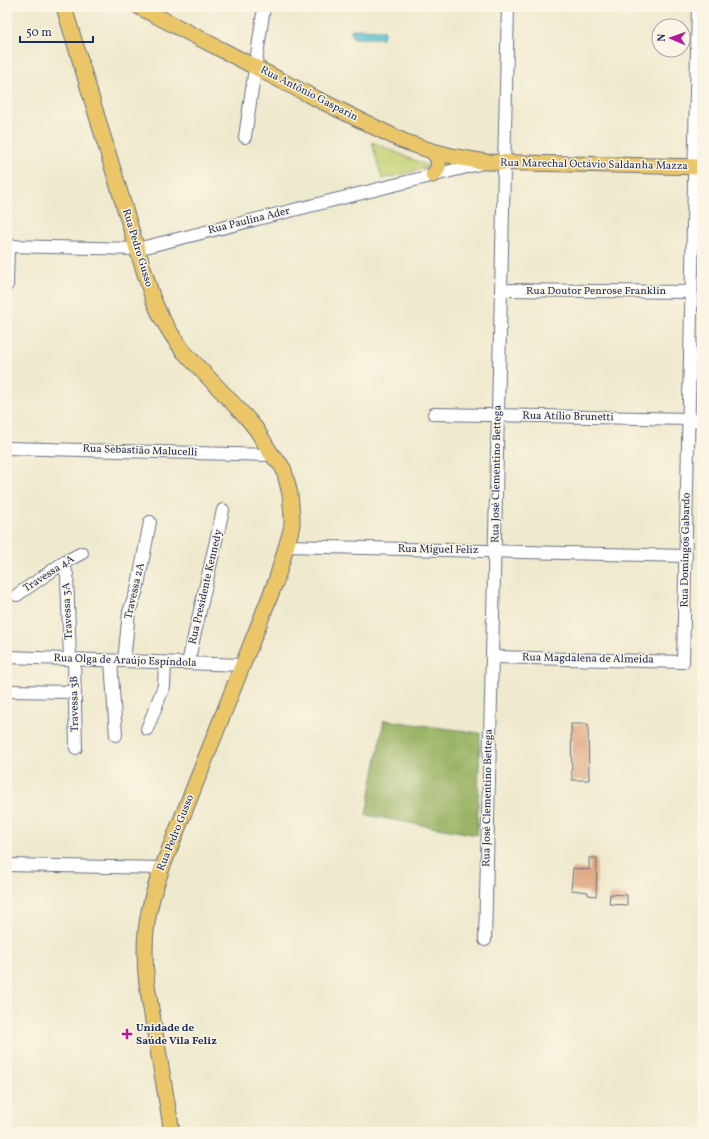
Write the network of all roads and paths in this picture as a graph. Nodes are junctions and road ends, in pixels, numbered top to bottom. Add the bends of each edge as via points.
1 (64, 7) edge
2 (139, 7) edge
3 (264, 7) edge
4 (508, 7) edge
5 (698, 7) edge
6 (255, 67) junction
7 (245, 137) dead end
8 (432, 151) junction
9 (486, 162) junction
10 (504, 163) junction
11 (698, 167) edge
12 (433, 175) junction
13 (7, 244) edge
14 (137, 249) junction
15 (7, 285) edge
16 (501, 290) junction
17 (691, 292) junction
18 (434, 414) dead end
19 (498, 415) junction
20 (688, 419) junction
21 (702, 422) edge
22 (7, 448) edge
23 (272, 455) junction
24 (223, 510) dead end
25 (150, 522) dead end
26 (286, 546) junction
27 (495, 551) junction
28 (82, 553) dead end
29 (686, 556) junction
30 (63, 563) junction
31 (17, 595) dead end
32 (7, 657) edge
33 (492, 657) junction
34 (72, 659) junction
35 (111, 661) junction
36 (124, 661) junction
37 (683, 662) joint
38 (165, 663) junction
39 (188, 663) junction
40 (243, 665) junction
41 (7, 690) edge
42 (75, 692) junction
43 (147, 729) dead end
44 (116, 735) dead end
45 (76, 748) dead end
46 (7, 865) edge
47 (162, 868) junction
48 (485, 940) dead end
49 (172, 1132) edge

1 - 14 main road, Rua Pedro Gusso
2 - 6 main road, Rua Antônio Gasparin
3 - 6 street
4 - 10 street, Rua José Clementino Bettega
5 - 11 street, Rua Domingos Gabardo
6 - 7 street
6 - 8 main road, Rua Antônio Gasparin via 403,141
8 - 9 main road, Rua Antônio Gasparin
8 - 12 main road via 439,163 437,172
9 - 10 main road, Rua Marechal Octávio Saldanha Mazza
9 - 12 street, Rua Paulina Ader
10 - 11 main road, Rua Marechal Octávio Saldanha Mazza
10 - 16 street, Rua José Clementino Bettega
11 - 17 street, Rua Domingos Gabardo
12 - 14 street, Rua Paulina Ader
13 - 14 street, Rua Paulina Ader
13 - 15 street
14 - 23 main road, Rua Pedro Gusso via 153,299 172,335 184,352 246,416
16 - 17 street, Rua Doutor Penrose Franklin
16 - 19 street, Rua José Clementino Bettega
17 - 20 street, Rua Domingos Gabardo
18 - 19 street, Rua Atílio Brunetti
19 - 20 street, Rua Atílio Brunetti
19 - 27 street, Rua José Clementino Bettega
20 - 21 street, Rua Atílio Brunetti
20 - 29 street, Rua Domingos Gabardo
22 - 23 street, Rua Sebastião Malucelli
23 - 26 main road, Rua Pedro Gusso
24 - 39 street, Rua Presidente Kennedy
25 - 36 street, Travessa 2A via 137,590 128,612
26 - 27 street, Rua Miguel Feliz
26 - 40 main road, Rua Pedro Gusso via 276,582
27 - 29 street, Rua Miguel Feliz
27 - 33 street, Rua José Clementino Bettega
28 - 30 street, Travessa 4A
29 - 37 street, Rua Domingos Gabardo
30 - 31 street, Travessa 4A
30 - 34 street, Travessa 3A
32 - 34 street, Rua Olga de Araújo Espíndola
33 - 37 street, Rua Magdalena de Almeida
33 - 48 street, Rua José Clementino Bettega
34 - 35 street, Rua Olga de Araújo Espíndola
34 - 42 street, Travessa 3B
35 - 36 street, Rua Olga de Araújo Espíndola
35 - 44 street
36 - 38 street, Rua Olga de Araújo Espíndola
38 - 39 street, Rua Olga de Araújo Espíndola
38 - 43 street via 164,686
39 - 40 street, Rua Olga de Araújo Espíndola
40 - 47 main road, Rua Pedro Gusso
41 - 42 street
42 - 45 street, Travessa 3B
46 - 47 street
47 - 49 main road, Rua Pedro Gusso via 148,910 145,962

